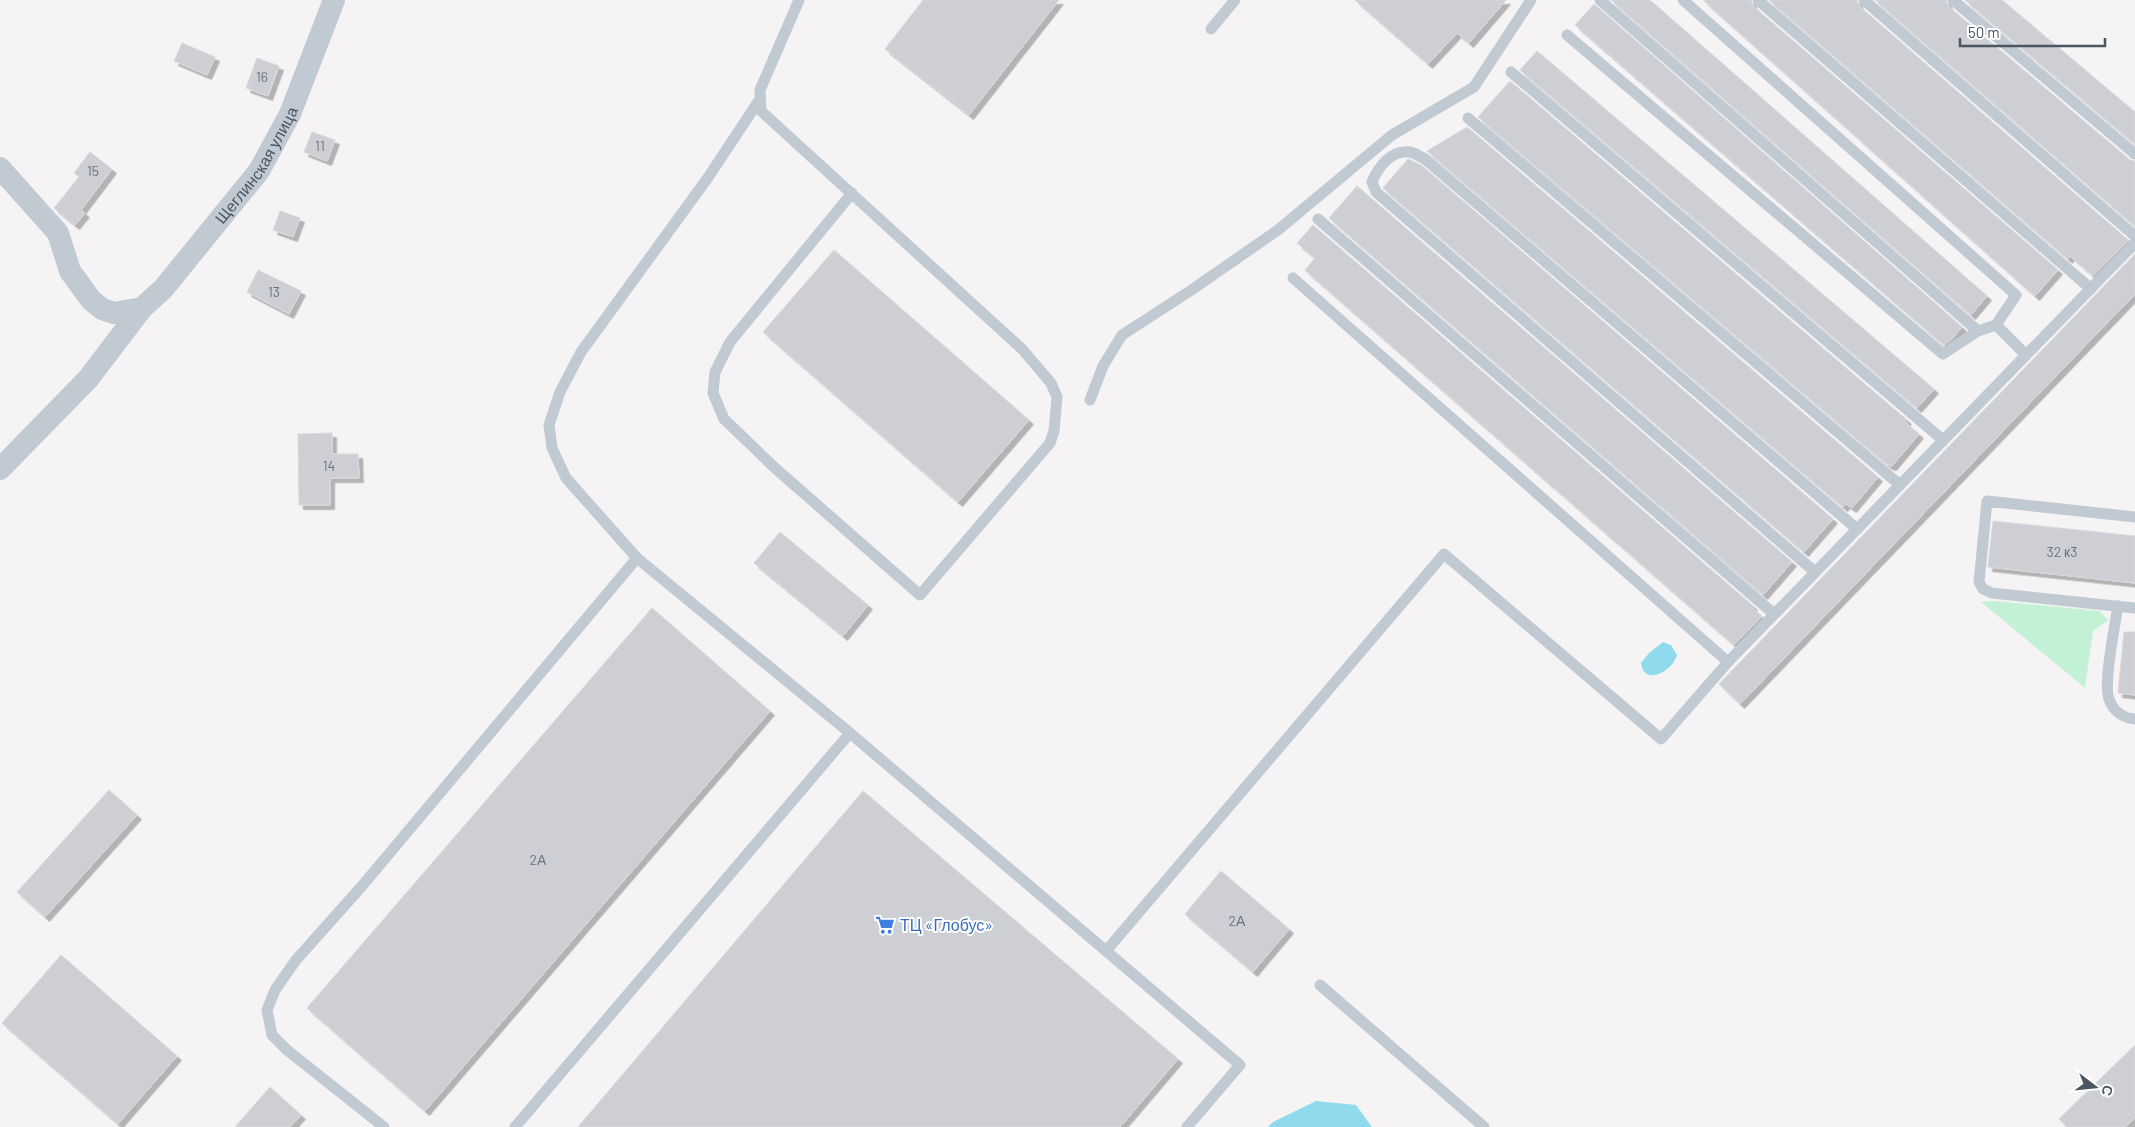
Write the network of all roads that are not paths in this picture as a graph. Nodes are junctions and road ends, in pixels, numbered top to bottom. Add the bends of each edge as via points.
1 (334, 0) edge
2 (799, 0) edge
3 (1235, 0) edge
4 (1531, 0) edge
5 (1600, 0) edge
6 (1683, 0) edge
7 (1758, 0) edge
8 (1864, 0) edge
9 (1953, 0) edge
10 (1211, 29) dead end
11 (1568, 35) dead end
12 (1511, 72) dead end
13 (760, 99) junction
14 (1468, 118) dead end
15 (2135, 154) edge
16 (0, 168) edge
17 (852, 193) junction
18 (1318, 219) dead end
19 (2135, 236) edge
20 (2135, 242) edge
21 (1293, 278) dead end
22 (2091, 288) junction
23 (142, 308) junction
24 (1996, 325) junction
25 (1978, 331) junction
26 (2026, 355) junction
27 (1090, 400) dead end
28 (1943, 440) junction
29 (0, 469) edge
30 (1900, 485) junction
31 (2135, 517) edge
32 (1857, 529) junction
33 (636, 558) junction
34 (1815, 572) junction
35 (2118, 606) junction
36 (2135, 608) edge
37 (1774, 614) junction
38 (1728, 662) junction
39 (2135, 719) edge
40 (850, 733) junction
41 (1106, 951) junction
42 (1320, 985) dead end
43 (384, 1127) edge
44 (515, 1127) edge
45 (1188, 1127) edge
46 (1484, 1127) edge

1 - 23 street, Щеглинская улица via 290,114 258,170 163,289
2 - 13 lane via 760,90
3 - 10 lane
4 - 27 lane via 1474,87 1392,135 1278,230 1122,335 1103,366
5 - 25 lane
6 - 24 lane via 2016,295
7 - 22 lane
8 - 19 lane
9 - 15 lane
11 - 25 lane via 1943,354
12 - 28 lane
13 - 17 lane via 761,111
13 - 33 lane via 707,179 581,352 560,392 549,425 552,448 566,478
14 - 30 lane
16 - 23 street via 58,233 70,271 91,300 114,313
17 - 17 lane via 730,342 714,372 713,393 724,419 775,468 920,594 1050,443 1057,397 1052,382 1022,349
18 - 37 lane
20 - 22 lane
21 - 38 lane
22 - 26 lane
23 - 29 street, Щеглинская улица via 88,378
24 - 25 lane
24 - 26 lane
26 - 28 lane
28 - 30 lane
30 - 32 lane
31 - 35 lane via 1987,501 1979,582 1984,589 1992,593
32 - 34 lane
32 - 34 lane via 1425,159 1410,152 1396,153 1377,170 1372,182 1376,192
33 - 40 lane
33 - 43 lane via 362,886 296,960 275,990 266,1010 272,1035 287,1050
34 - 37 lane
35 - 36 lane
35 - 39 lane via 2108,698 2119,714
37 - 38 lane
38 - 41 lane via 1661,740 1444,554
40 - 41 lane
40 - 44 lane
41 - 45 lane via 1240,1065
42 - 46 lane

